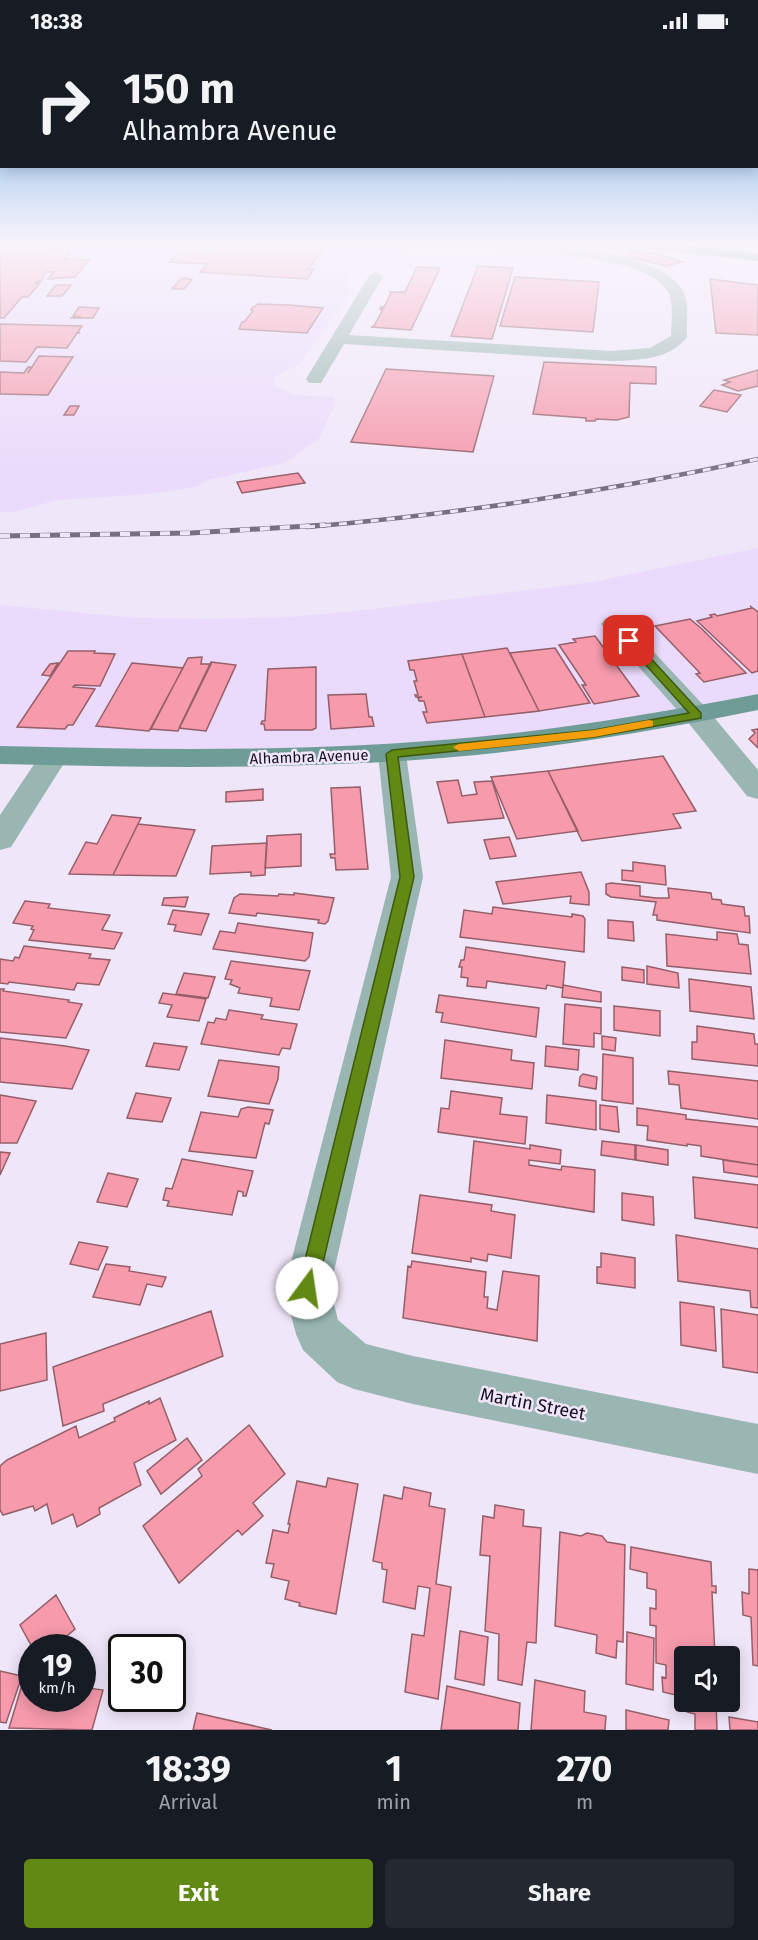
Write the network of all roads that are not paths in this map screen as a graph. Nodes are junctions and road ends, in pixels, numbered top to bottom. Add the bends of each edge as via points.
1 (348, 324) edge
2 (678, 324) edge
3 (339, 339) junction
4 (315, 379) dead end
5 (614, 624) dead end
6 (758, 702) edge
7 (697, 715) junction
8 (392, 754) junction
9 (0, 755) edge
10 (53, 757) junction
11 (758, 789) edge
12 (0, 839) edge
13 (758, 1449) edge

1 - 3 street
2 - 3 street via 679,337 668,349 644,355
3 - 4 street
5 - 7 street
6 - 7 main road, Alhambra Avenue
7 - 8 main road, Alhambra Avenue via 594,733
7 - 11 street
8 - 10 main road, Alhambra Avenue via 263,759
8 - 13 street, Martin Street via 407,877 307,1288 319,1334 354,1365
9 - 10 main road, Alhambra Avenue
10 - 12 street

